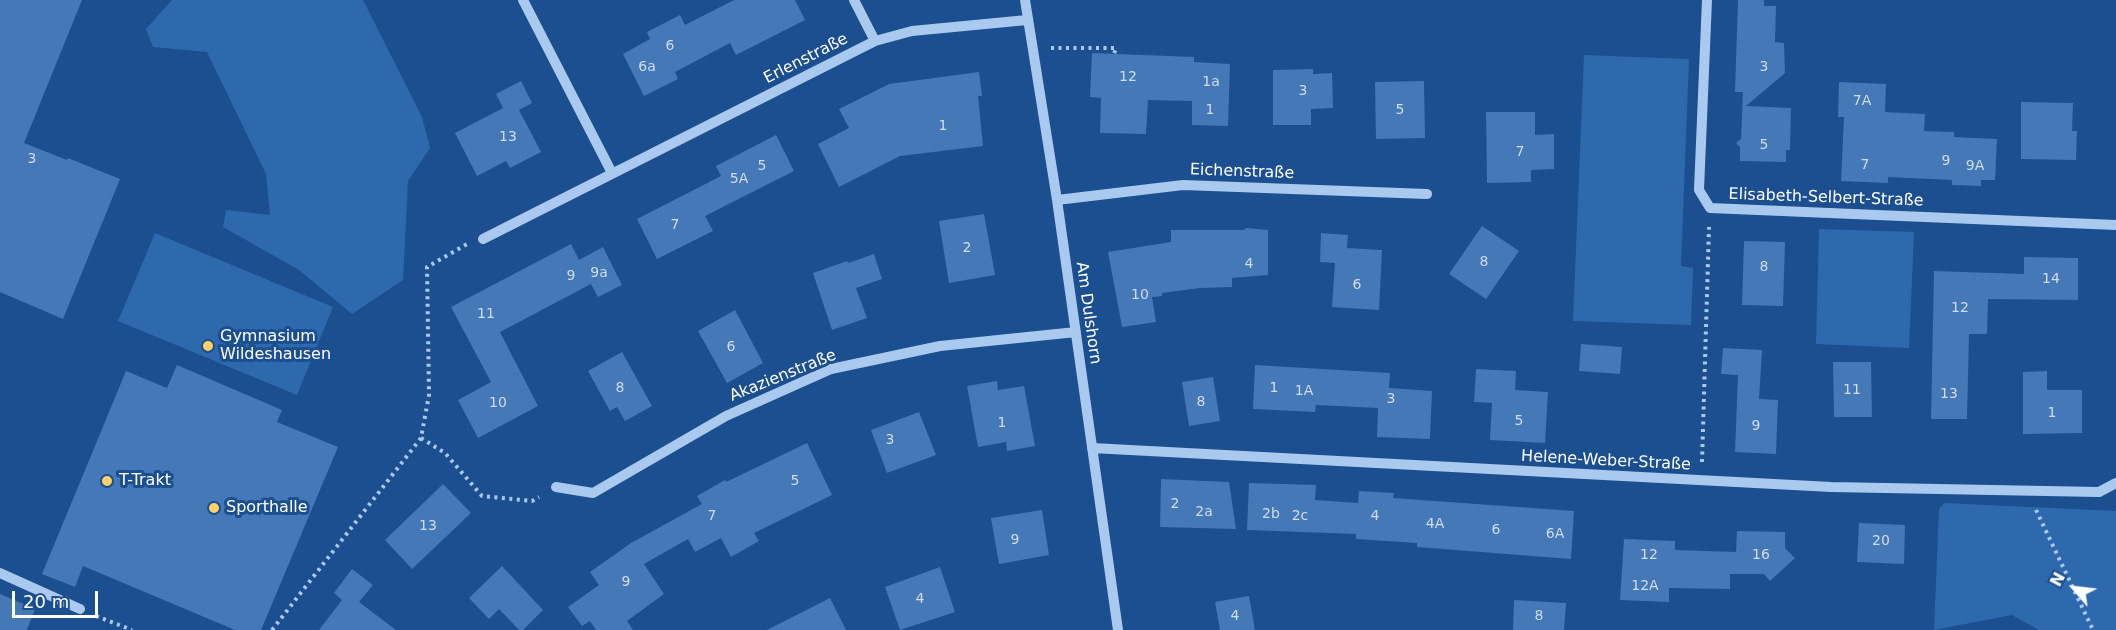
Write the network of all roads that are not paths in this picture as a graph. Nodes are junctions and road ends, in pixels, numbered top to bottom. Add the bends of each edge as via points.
1 (523, 0) edge
2 (854, 0) edge
3 (1025, 0) edge
4 (1707, 0) edge
5 (1027, 21) junction
6 (875, 41) junction
7 (612, 173) junction
8 (1426, 194) dead end
9 (1057, 200) junction
10 (2116, 225) edge
11 (483, 239) road end
12 (1076, 332) junction
13 (1092, 448) junction
14 (2116, 483) edge
15 (556, 487) road end
16 (0, 573) edge
17 (80, 609) road end
18 (1118, 630) edge

1 - 7 street
2 - 6 street
3 - 5 street, Am Dulshorn
4 - 10 street, Elisabeth-Selbert-Straße via 1699,190 1710,208
5 - 6 street, Erlenstraße via 912,31
5 - 9 street, Am Dulshorn
6 - 7 street, Erlenstraße
7 - 11 street, Erlenstraße
8 - 9 street, Eichenstraße via 1184,185
9 - 12 street, Am Dulshorn
12 - 13 street, Am Dulshorn
12 - 15 street, Akazienstraße via 940,346 831,369 726,416 593,493
13 - 14 street, Helene-Weber-Straße via 1831,487 2099,492
13 - 18 street, Am Dulshorn
16 - 17 street

